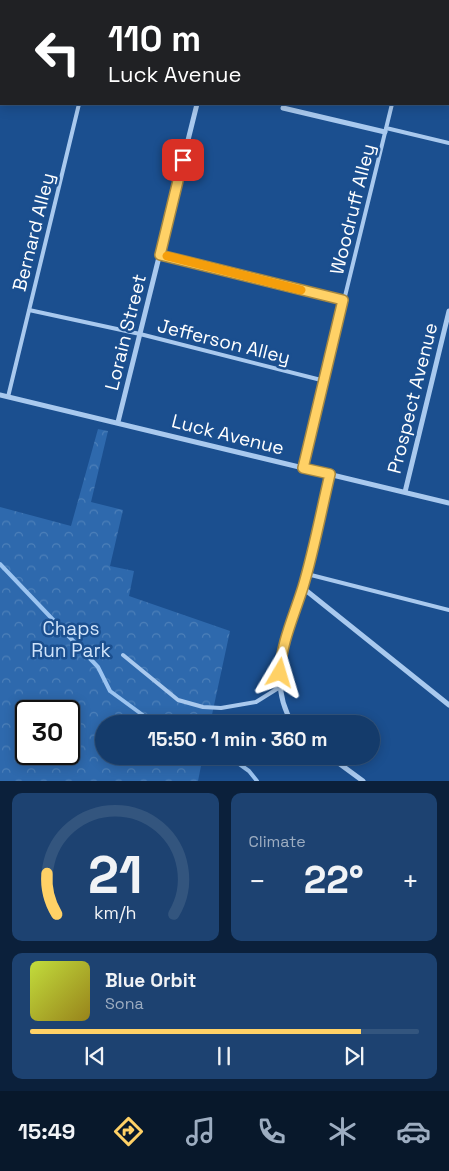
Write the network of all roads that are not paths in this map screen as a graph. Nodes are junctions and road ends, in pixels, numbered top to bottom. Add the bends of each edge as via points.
1 (78, 105) edge
2 (197, 105) edge
3 (392, 105) edge
4 (283, 108) dead end
5 (386, 130) junction
6 (449, 143) edge
7 (160, 255) junction
8 (343, 300) junction
9 (29, 310) junction
10 (449, 311) edge
11 (140, 334) junction
12 (325, 381) junction
13 (0, 395) edge
14 (8, 397) junction
15 (118, 422) junction
16 (303, 468) junction
17 (330, 474) junction
18 (405, 492) junction
19 (449, 503) edge
20 (306, 574) junction
21 (303, 588) junction
22 (449, 610) edge
23 (123, 656) dead end
24 (280, 687) junction
25 (449, 705) edge
26 (288, 715) edge
27 (342, 765) edge
28 (363, 781) edge

1 - 9 lane, Bernard Alley
2 - 7 street, Lorain Street
3 - 5 lane, Woodruff Alley
4 - 5 street
5 - 6 lane
5 - 8 lane, Woodruff Alley
7 - 8 street
7 - 11 street, Lorain Street
8 - 12 lane, Woodruff Alley
9 - 11 lane, Jefferson Alley
9 - 14 lane, Bernard Alley
10 - 18 street, Prospect Avenue
11 - 12 lane, Jefferson Alley
11 - 15 street, Lorain Street
12 - 16 lane, Woodruff Alley
13 - 14 street, Luck Avenue
14 - 15 street, Luck Avenue
15 - 16 street, Luck Avenue
16 - 17 street, Luck Avenue
17 - 18 street, Luck Avenue
17 - 20 street
18 - 19 street, Luck Avenue
20 - 21 street
20 - 22 lane
21 - 24 street via 281,660
21 - 25 street
23 - 24 lane via 178,700 203,707 221,708 256,702
24 - 26 street
27 - 28 street

